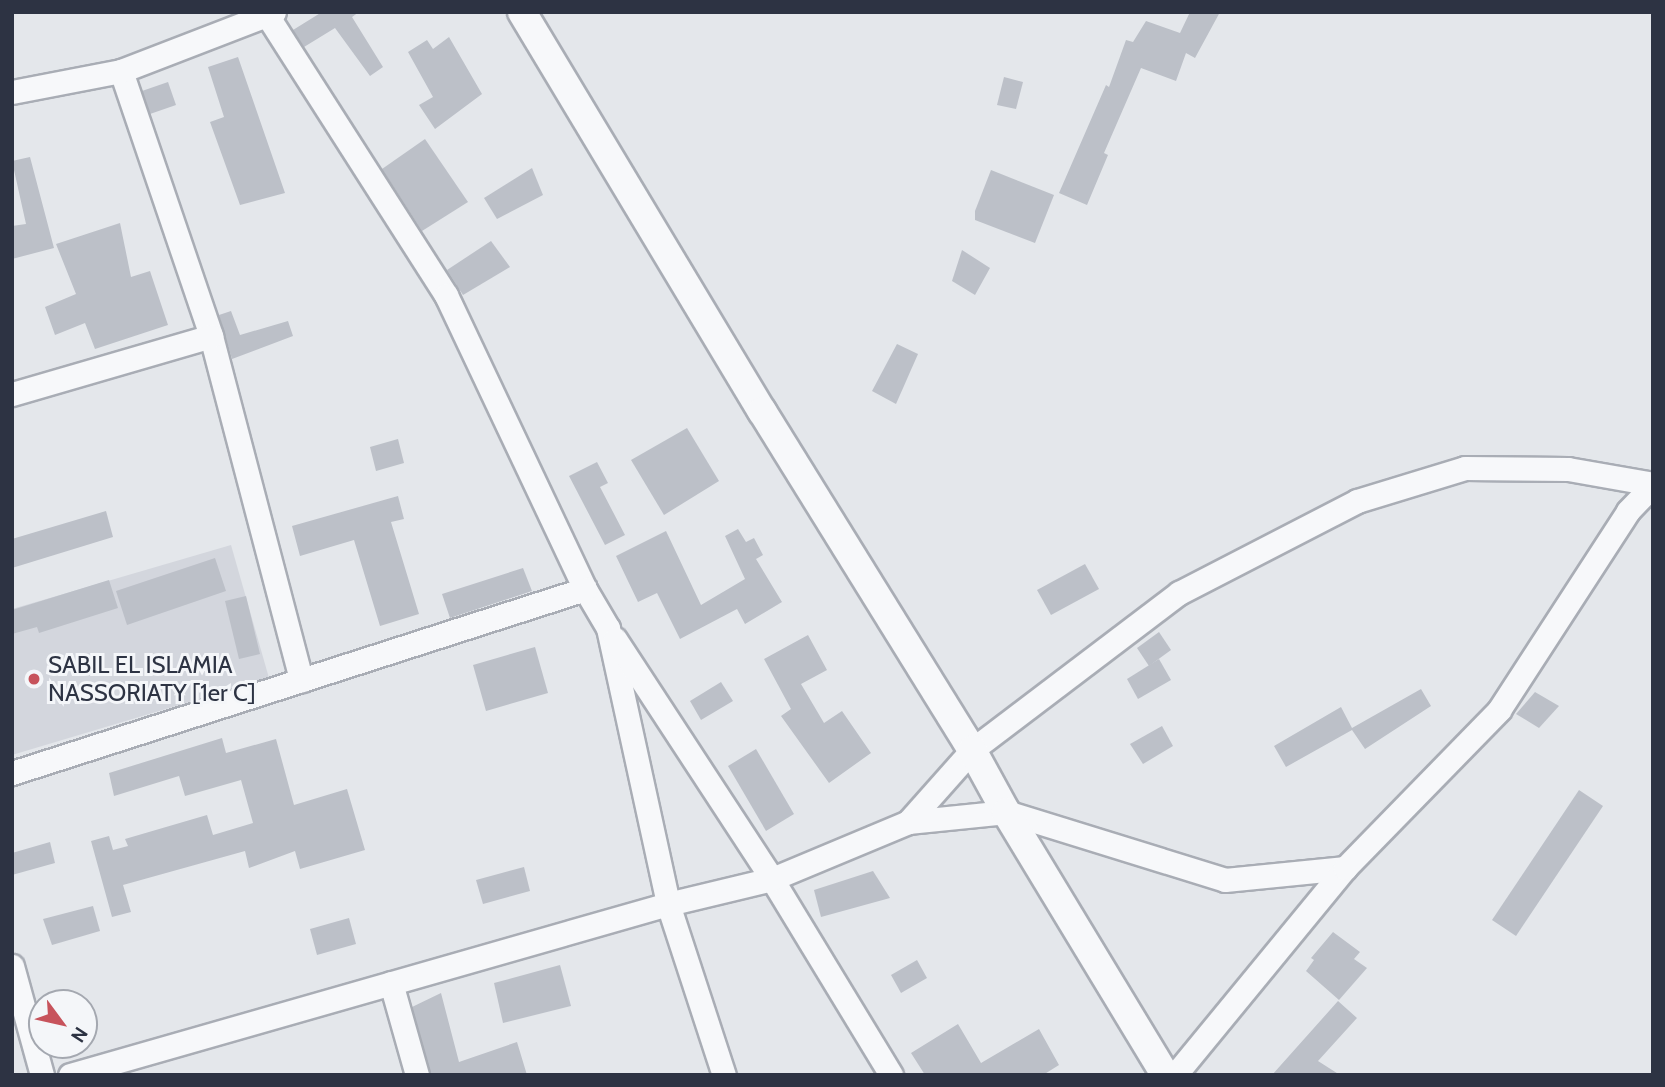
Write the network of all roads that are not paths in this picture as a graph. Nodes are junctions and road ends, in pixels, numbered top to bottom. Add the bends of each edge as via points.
1 (522, 12) edge
2 (268, 14) edge
3 (121, 71) junction
4 (12, 92) edge
5 (211, 336) junction
6 (12, 394) edge
7 (1653, 485) edge
8 (585, 589) junction
9 (608, 628) junction
10 (301, 680) junction
11 (972, 750) junction
12 (12, 773) edge
13 (1006, 812) junction
14 (908, 822) junction
15 (1345, 868) junction
16 (772, 879) junction
17 (668, 904) junction
18 (12, 966) edge
19 (391, 983) junction
20 (42, 1075) edge
21 (70, 1075) edge
22 (417, 1075) edge
23 (724, 1075) edge
24 (891, 1075) edge
25 (1165, 1075) edge
26 (1175, 1075) edge

1 - 11 street
2 - 3 street
2 - 8 street via 446,295
3 - 4 street
3 - 5 street
5 - 6 street
5 - 10 street
7 - 11 street via 1567,469 1465,468 1357,501 1179,593
7 - 15 street via 1628,511 1499,710
8 - 9 street
8 - 10 street
9 - 16 street
9 - 17 street
10 - 12 street
11 - 13 street
11 - 14 street
13 - 14 street
13 - 15 street via 1225,880
13 - 25 street
14 - 16 street
15 - 26 street
16 - 17 street
16 - 24 street
17 - 19 street
17 - 23 street
18 - 20 street
19 - 21 street
19 - 22 street

